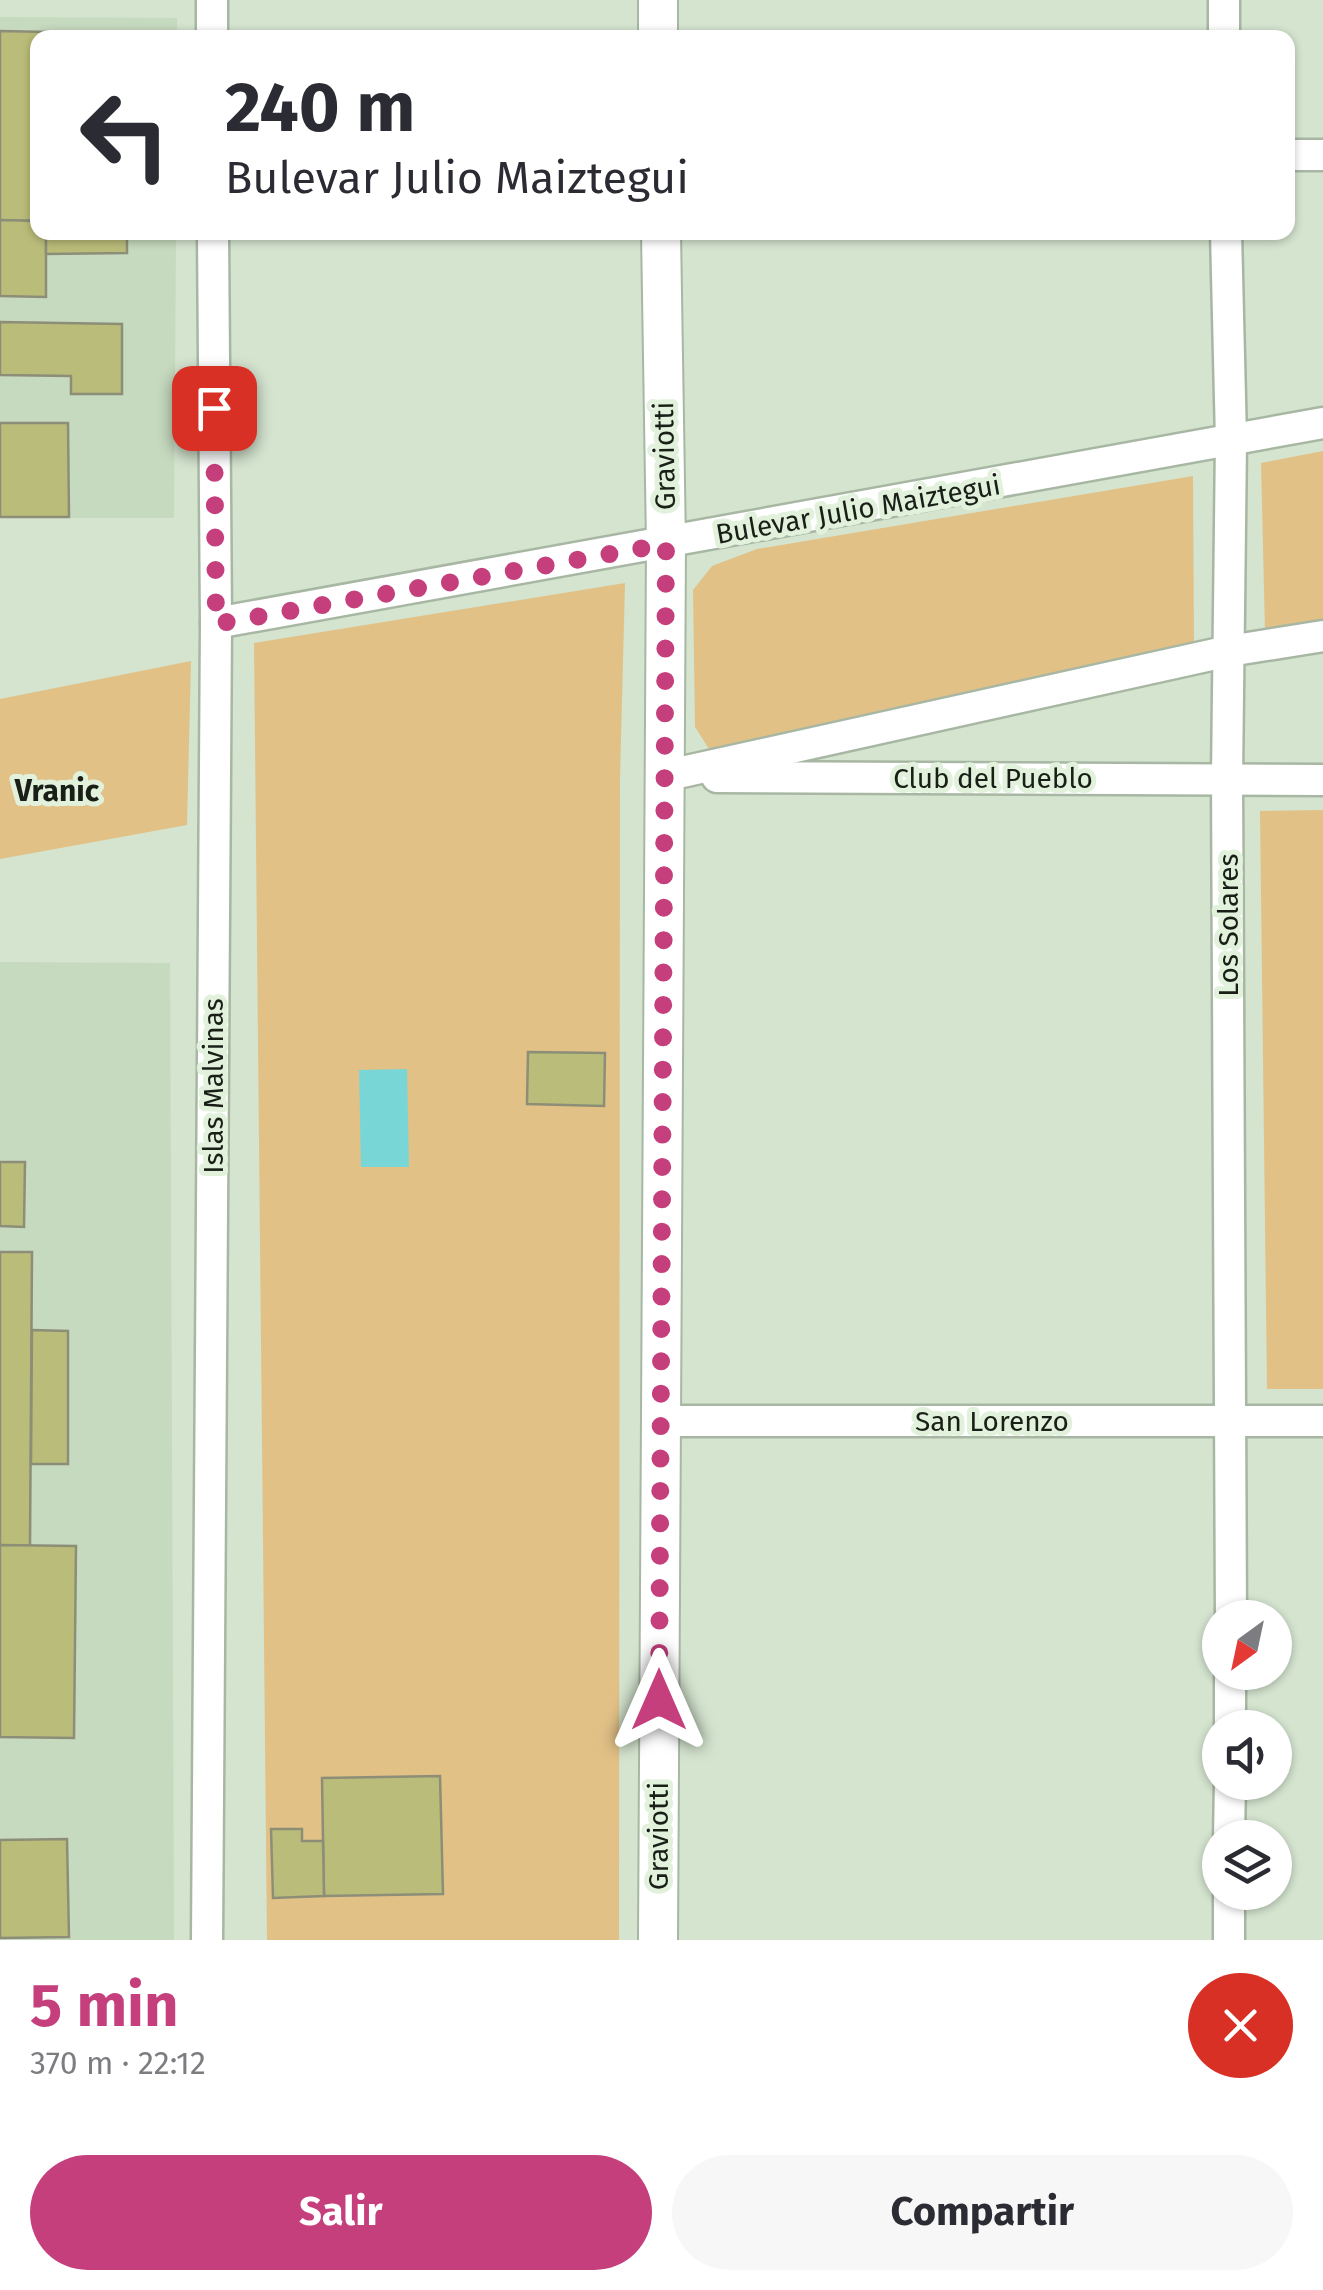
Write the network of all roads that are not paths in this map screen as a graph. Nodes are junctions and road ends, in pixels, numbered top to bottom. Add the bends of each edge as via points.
1 (212, 0) edge
2 (658, 0) edge
3 (1224, 0) edge
4 (212, 30) edge
5 (658, 30) edge
6 (1224, 30) edge
7 (1323, 154) edge
8 (1295, 155) edge
9 (212, 240) edge
10 (661, 240) edge
11 (1226, 240) edge
12 (1323, 424) edge
13 (1231, 440) junction
14 (666, 544) junction
15 (216, 624) junction
16 (1323, 636) edge
17 (1229, 651) junction
18 (664, 776) junction
19 (1227, 779) junction
20 (1323, 780) edge
21 (1232, 1420) junction
22 (660, 1421) junction
23 (1323, 1421) edge
24 (1230, 1600) edge
25 (1229, 1910) edge
26 (208, 1940) edge
27 (658, 1940) edge
28 (1229, 1940) edge

1 - 4 street
2 - 5 street
3 - 6 street
7 - 8 street
9 - 15 street, Islas Malvinas
10 - 14 street, Graviotti
11 - 13 street, Los Solares
12 - 13 street, Bulevar Julio Maiztegui
13 - 14 street, Bulevar Julio Maiztegui
13 - 17 street, Los Solares
14 - 15 street, Bulevar Julio Maiztegui
14 - 18 street, Graviotti
15 - 26 street, Islas Malvinas
16 - 17 street
17 - 18 street
17 - 19 street, Los Solares
18 - 19 street, Club del Pueblo
18 - 22 street, Graviotti
19 - 20 street, Club del Pueblo
19 - 21 street, Los Solares
21 - 22 street, San Lorenzo
21 - 23 street, San Lorenzo
21 - 24 street, Los Solares
22 - 27 street, Graviotti
25 - 28 street

